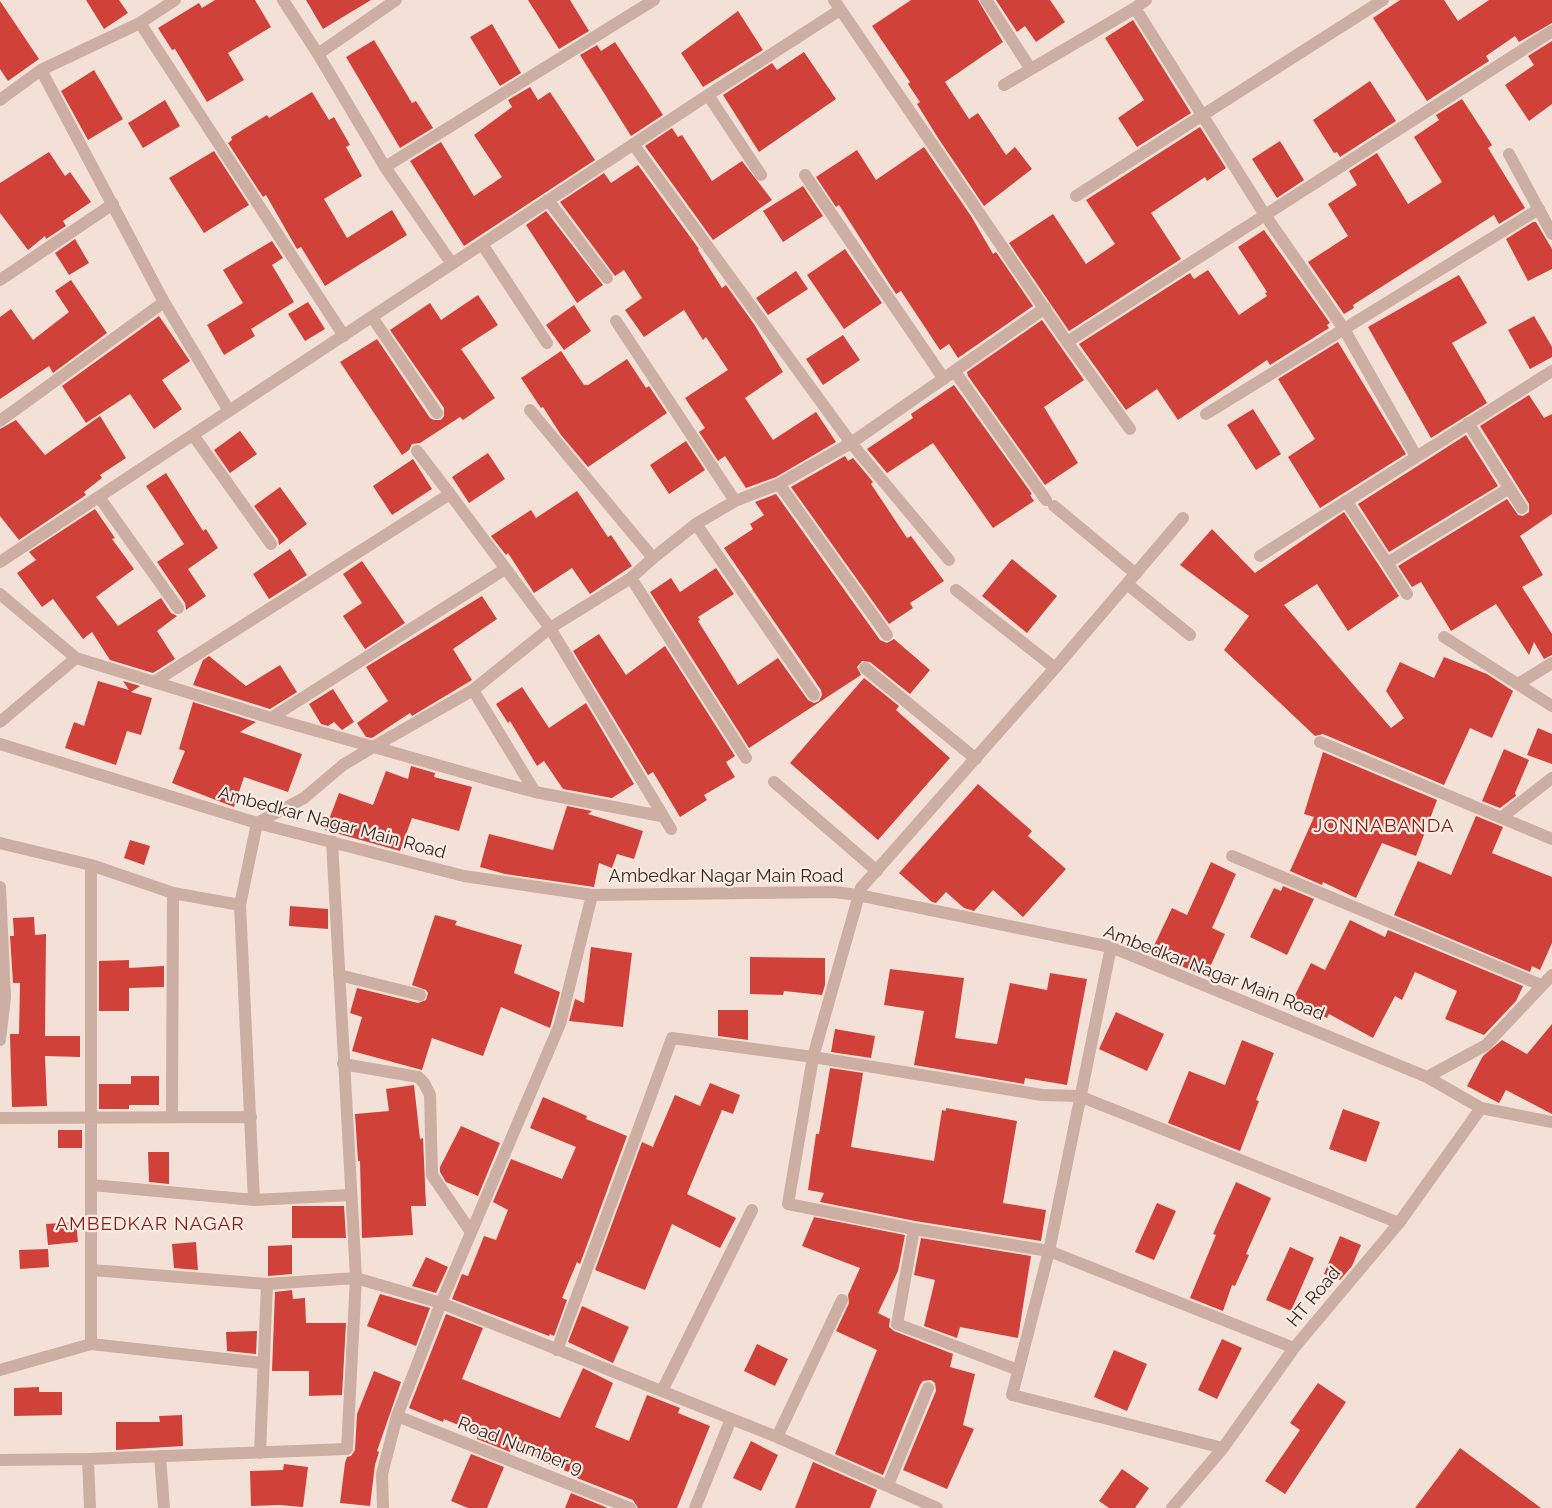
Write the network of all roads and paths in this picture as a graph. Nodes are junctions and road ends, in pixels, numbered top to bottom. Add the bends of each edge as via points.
1 (175, 0) edge
2 (283, 0) edge
3 (396, 0) edge
4 (654, 0) edge
5 (986, 0) edge
6 (1146, 0) edge
7 (1383, 0) edge
8 (837, 5) edge
9 (1135, 8) junction
10 (140, 23) junction
11 (1552, 31) edge
12 (318, 54) junction
13 (1030, 68) junction
14 (41, 70) junction
15 (1004, 85) dead end
16 (708, 95) junction
17 (0, 100) edge
18 (1202, 115) junction
19 (634, 144) junction
20 (1509, 154) dead end
21 (385, 167) junction
22 (805, 175) dead end
23 (761, 176) dead end
24 (1076, 196) dead end
25 (548, 200) junction
26 (112, 204) junction
27 (1539, 209) junction
28 (1265, 215) junction
29 (1552, 234) edge
30 (482, 244) junction
31 (452, 264) junction
32 (607, 278) dead end
33 (0, 280) edge
34 (164, 302) junction
35 (1045, 308) junction
36 (372, 317) junction
37 (616, 321) dead end
38 (1344, 329) junction
39 (344, 336) junction
40 (1067, 342) junction
41 (547, 343) dead end
42 (1552, 371) edge
43 (949, 375) junction
44 (530, 410) dead end
45 (229, 411) junction
46 (437, 413) dead end
47 (1206, 414) dead end
48 (0, 421) edge
49 (1468, 423) junction
50 (1130, 429) dead end
51 (193, 435) junction
52 (851, 443) junction
53 (417, 451) dead end
54 (1416, 456) junction
55 (778, 484) junction
56 (1508, 489) junction
57 (450, 494) junction
58 (99, 497) junction
59 (735, 501) junction
60 (1346, 501) junction
61 (1522, 508) dead end
62 (1182, 518) dead end
63 (696, 524) junction
64 (270, 544) dead end
65 (1260, 556) dead end
66 (653, 558) junction
67 (949, 560) dead end
68 (0, 562) edge
69 (1387, 563) junction
70 (504, 569) junction
71 (1136, 574) junction
72 (631, 578) junction
73 (1127, 584) junction
74 (956, 590) dead end
75 (0, 594) edge
76 (1407, 594) dead end
77 (178, 608) dead end
78 (550, 628) junction
79 (887, 635) dead end
80 (1190, 635) dead end
81 (1444, 637) dead end
82 (76, 658) junction
83 (1552, 663) edge
84 (865, 668) dead end
85 (1055, 668) junction
86 (154, 682) junction
87 (1518, 684) junction
88 (473, 690) junction
89 (814, 695) dead end
90 (1552, 706) edge
91 (270, 718) junction
92 (0, 722) edge
93 (1320, 742) dead end
94 (0, 744) edge
95 (373, 747) junction
96 (746, 758) dead end
97 (976, 759) junction
98 (1552, 778) edge
99 (774, 782) dead end
100 (535, 792) junction
101 (661, 816) junction
102 (1502, 817) junction
103 (257, 823) junction
104 (671, 829) dead end
105 (1552, 839) edge
106 (332, 842) junction
107 (0, 843) edge
108 (1232, 856) dead end
109 (91, 864) junction
110 (877, 871) junction
111 (0, 887) edge
112 (173, 894) junction
113 (592, 895) junction
114 (858, 895) junction
115 (240, 905) junction
116 (1, 906) edge
117 (1110, 947) junction
118 (339, 975) junction
119 (1552, 976) edge
120 (1541, 985) junction
121 (420, 995) dead end
122 (0, 1040) edge
123 (813, 1057) junction
124 (343, 1064) junction
125 (1427, 1077) junction
126 (1080, 1096) junction
127 (1481, 1108) junction
128 (251, 1117) junction
129 (0, 1118) edge
130 (91, 1118) junction
131 (172, 1118) junction
132 (1552, 1122) edge
133 (92, 1185) junction
134 (350, 1195) junction
135 (254, 1200) junction
136 (752, 1210) dead end
137 (1399, 1223) junction
138 (914, 1229) junction
139 (471, 1232) junction
140 (1049, 1251) junction
141 (92, 1270) junction
142 (356, 1278) junction
143 (267, 1284) junction
144 (842, 1300) dead end
145 (441, 1303) junction
146 (92, 1344) junction
147 (1294, 1348) junction
148 (557, 1350) junction
149 (262, 1363) junction
150 (0, 1370) edge
151 (1018, 1370) junction
152 (928, 1388) dead end
153 (662, 1391) junction
154 (397, 1416) junction
155 (731, 1419) junction
156 (777, 1437) junction
157 (1222, 1448) junction
158 (260, 1453) junction
159 (160, 1456) junction
160 (0, 1460) edge
161 (88, 1460) junction
162 (888, 1485) junction
163 (90, 1508) edge
164 (164, 1508) edge
165 (383, 1508) edge
166 (630, 1508) edge
167 (695, 1508) edge
168 (937, 1508) edge
169 (1172, 1508) edge

1 - 10 street
2 - 12 street
3 - 12 street
4 - 21 street
5 - 13 street
6 - 9 street
7 - 18 street
8 - 16 street
8 - 35 street
9 - 13 street
9 - 18 street
10 - 14 street
10 - 39 street
11 - 28 street
12 - 21 street
13 - 15 street
14 - 17 street
14 - 26 street
16 - 19 street
16 - 23 street
18 - 24 street
18 - 28 street
19 - 25 street
19 - 52 street
20 - 27 street
21 - 31 street
22 - 43 street
25 - 30 street
25 - 32 street
26 - 33 street
26 - 34 street
27 - 29 street
27 - 38 street
28 - 38 street
28 - 40 street
30 - 31 street
30 - 41 street
31 - 36 street
34 - 45 street
34 - 48 street
35 - 40 street
35 - 43 street
36 - 39 street
36 - 46 street
37 - 59 street
38 - 47 street
38 - 54 street
39 - 45 street
40 - 50 street
42 - 49 street
43 - 52 street
43 - 71 street via 1050,503
44 - 66 street
45 - 51 street
49 - 54 street
49 - 56 street
51 - 58 street
51 - 64 street
52 - 55 street
52 - 67 street
53 - 57 street
54 - 60 street
55 - 59 street
55 - 79 street
56 - 61 street
56 - 69 street
57 - 70 street
57 - 86 street
58 - 68 street
58 - 77 street
59 - 63 street
60 - 65 street
60 - 69 street
62 - 71 street
63 - 66 street
63 - 89 street
66 - 72 street
69 - 76 street
70 - 78 street
70 - 91 street
71 - 73 street
72 - 78 street
72 - 96 street
73 - 80 street
73 - 85 street
74 - 85 street
75 - 82 street
78 - 88 street
78 - 101 street
81 - 87 street
82 - 86 street
82 - 92 street
83 - 87 street
84 - 97 street
85 - 97 street
86 - 91 street
87 - 90 street
88 - 95 street
88 - 100 street
91 - 95 street
93 - 102 street
94 - 103 street, Ambedkar Nagar Main Road
95 - 100 street
95 - 103 street via 343,765 304,798
97 - 110 street
98 - 102 street
99 - 110 street
100 - 101 street
101 - 104 street
102 - 105 street
103 - 106 street, Ambedkar Nagar Main Road
103 - 115 street
106 - 113 street, Ambedkar Nagar Main Road via 464,876
106 - 118 street
107 - 109 street
108 - 120 street
109 - 112 street
109 - 130 street
110 - 114 street
111 - 116 street
112 - 115 street
112 - 131 street
113 - 114 street, Ambedkar Nagar Main Road via 834,892
113 - 139 street via 560,1024
114 - 117 street, Ambedkar Nagar Main Road
114 - 123 street
115 - 128 street
116 - 122 street via 6,997
117 - 125 street, Ambedkar Nagar Main Road
117 - 126 street
118 - 121 street
118 - 124 street
119 - 120 street
120 - 125 street via 1486,1045
123 - 126 street via 1042,1095
123 - 138 street via 788,1204
123 - 148 street via 672,1038
124 - 134 street
124 - 139 street via 418,1078 424,1083 430,1095 432,1175
125 - 127 street, Ambedkar Nagar Main Road
126 - 137 street
126 - 140 street
127 - 132 street, Ambedkar Nagar Main Road
127 - 137 street, HT Road
128 - 131 street
128 - 135 street
129 - 130 street
130 - 131 street
130 - 133 street
133 - 135 street
133 - 141 street
134 - 135 street
134 - 142 street
136 - 153 street
137 - 147 street, HT Road
138 - 140 street
138 - 151 street via 897,1324
139 - 145 street
140 - 147 street
140 - 151 street
141 - 143 street
141 - 146 street
142 - 143 street
142 - 145 street
142 - 158 street via 347,1449
143 - 149 street
144 - 156 street
145 - 148 street
145 - 154 street
146 - 149 street
146 - 150 street
147 - 157 street, HT Road
148 - 153 street
149 - 158 street
151 - 157 street via 1012,1396
152 - 162 street
153 - 155 street
154 - 165 street via 382,1474
154 - 166 street, Road Number 9
155 - 156 street
155 - 167 street
156 - 162 street
157 - 169 street, HT Road
158 - 159 street
159 - 161 street
159 - 164 street
160 - 161 street
161 - 163 street
162 - 168 street

